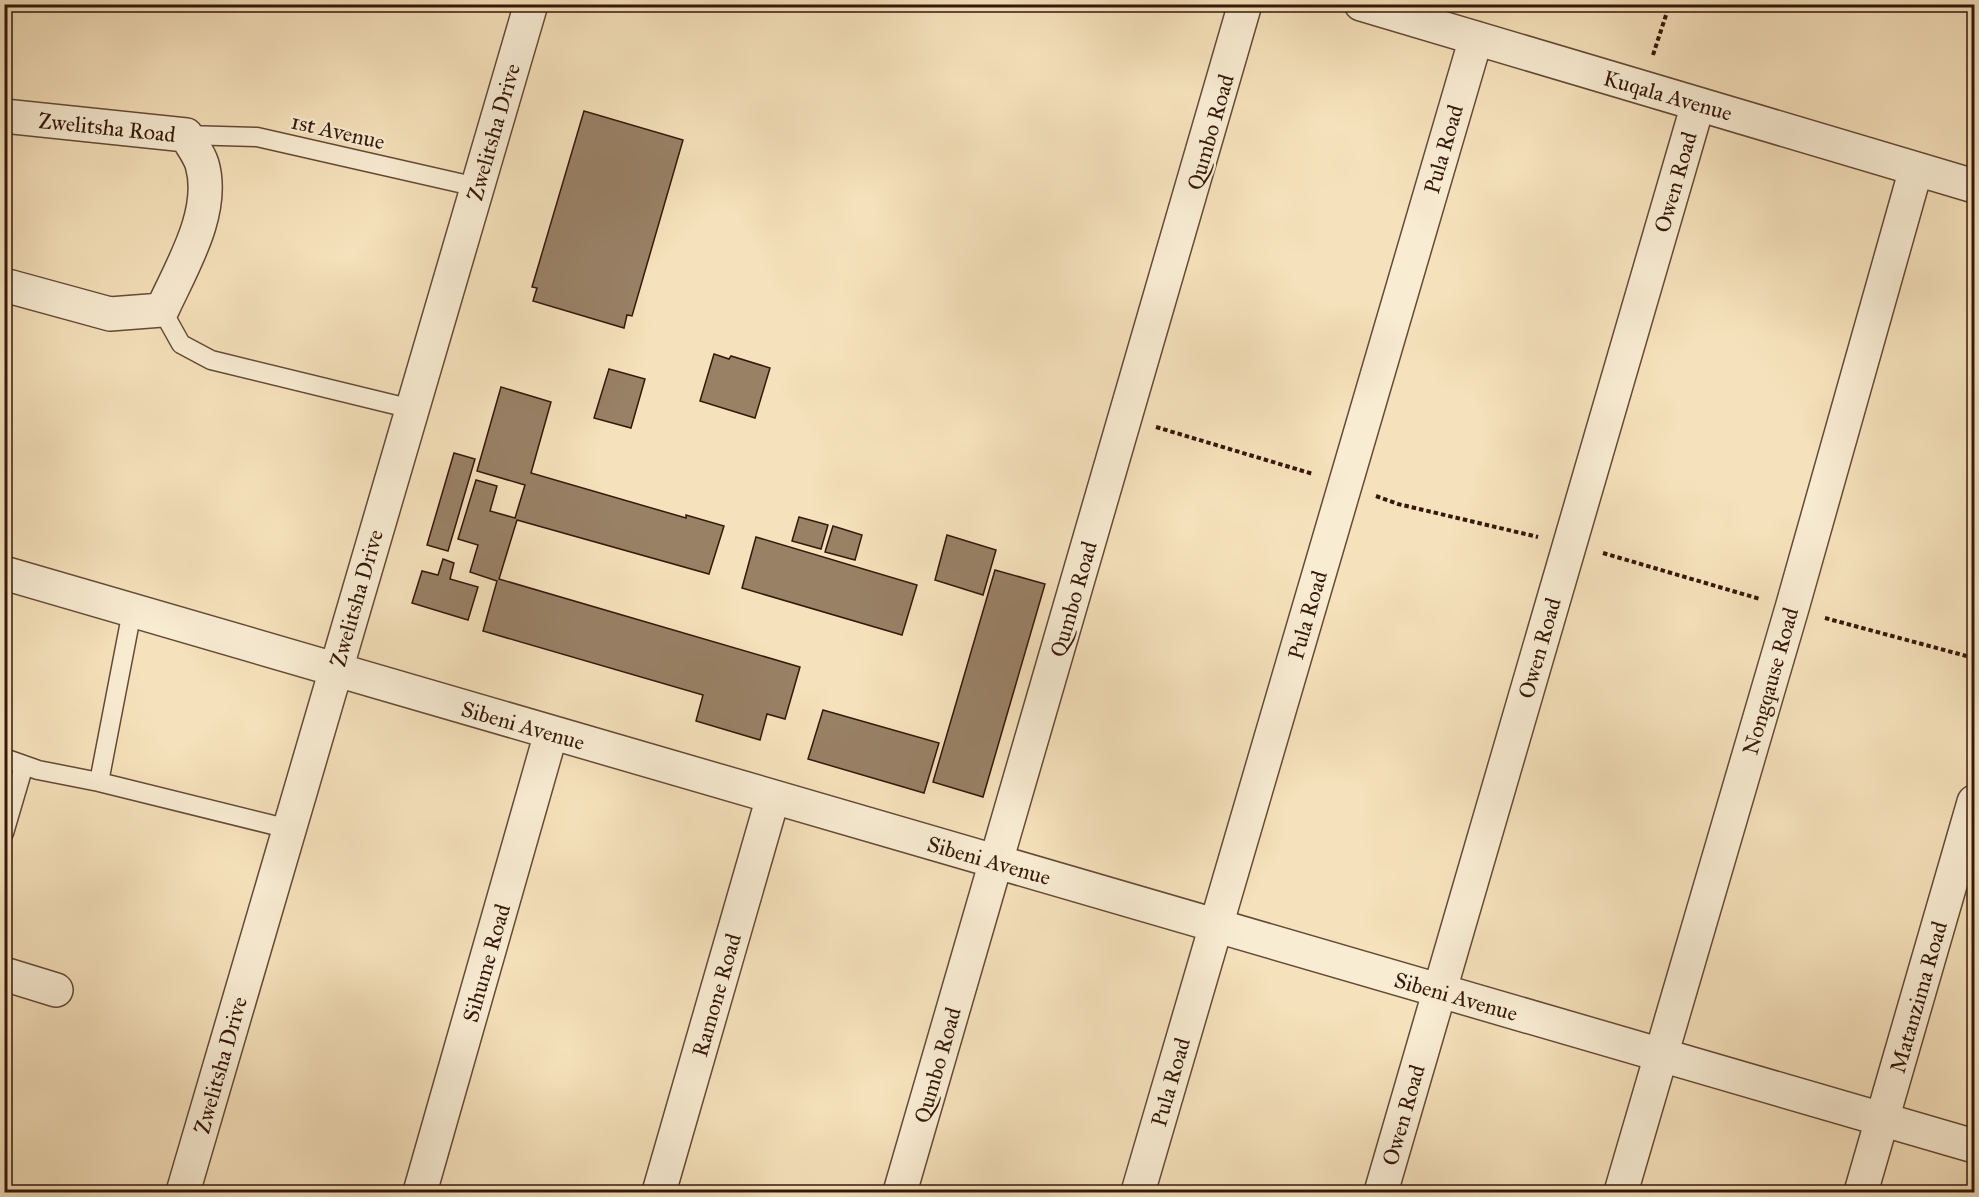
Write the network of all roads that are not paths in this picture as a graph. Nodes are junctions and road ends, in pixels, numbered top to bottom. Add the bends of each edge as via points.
1 (531, 4) edge
2 (1245, 4) edge
3 (1361, 4) edge
4 (1476, 38) junction
5 (1698, 104) junction
6 (4, 116) edge
7 (186, 135) junction
8 (1916, 169) junction
9 (1974, 186) edge
10 (477, 187) junction
11 (4, 285) edge
12 (162, 310) junction
13 (412, 409) junction
14 (4, 573) edge
15 (132, 611) junction
16 (335, 670) junction
17 (551, 733) junction
18 (4, 758) edge
19 (24, 765) junction
20 (99, 782) junction
21 (773, 797) junction
22 (1974, 802) edge
23 (289, 829) junction
24 (4, 832) edge
25 (997, 862) junction
26 (1216, 926) junction
27 (4, 975) edge
28 (56, 990) dead end
29 (1440, 991) junction
30 (1661, 1055) junction
31 (1882, 1119) junction
32 (1974, 1146) edge
33 (183, 1192) edge
34 (420, 1192) edge
35 (659, 1192) edge
36 (900, 1192) edge
37 (1138, 1192) edge
38 (1381, 1192) edge
39 (1621, 1192) edge
40 (1861, 1192) edge

1 - 10 street, Zwelitsha Drive
2 - 25 street, Qumbo Road
3 - 4 street, Kuqala Avenue
4 - 5 street, Kuqala Avenue
4 - 26 street, Pula Road
5 - 8 street, Kuqala Avenue
5 - 29 street, Owen Road
6 - 7 street, Zwelitsha Road
7 - 10 lane, 1st Avenue via 256,137
7 - 12 street, Zwelitsha Road via 202,162 203,200 192,243
8 - 9 street, Kuqala Avenue
8 - 30 street, Nongqause Road
10 - 13 street, Zwelitsha Drive
11 - 12 street via 110,314
12 - 13 lane via 181,344 211,360
13 - 16 street, Zwelitsha Drive
14 - 15 street, Sibeni Avenue
15 - 16 street, Sibeni Avenue
15 - 20 lane
16 - 17 street, Sibeni Avenue
16 - 23 street, Zwelitsha Drive
17 - 21 street, Sibeni Avenue
17 - 34 street, Sihume Road
18 - 19 lane
19 - 20 lane
19 - 24 lane
20 - 23 lane
21 - 25 street, Sibeni Avenue
21 - 35 street, Ramone Road
22 - 31 street, Matanzima Road
23 - 33 street, Zwelitsha Drive
25 - 26 street, Sibeni Avenue
25 - 36 street, Qumbo Road
26 - 29 street, Sibeni Avenue
26 - 37 street, Pula Road
27 - 28 street
29 - 30 street, Sibeni Avenue
29 - 38 street, Owen Road
30 - 31 street, Sibeni Avenue
30 - 39 street, Nongqause Road
31 - 32 street, Sibeni Avenue
31 - 40 street, Matanzima Road

